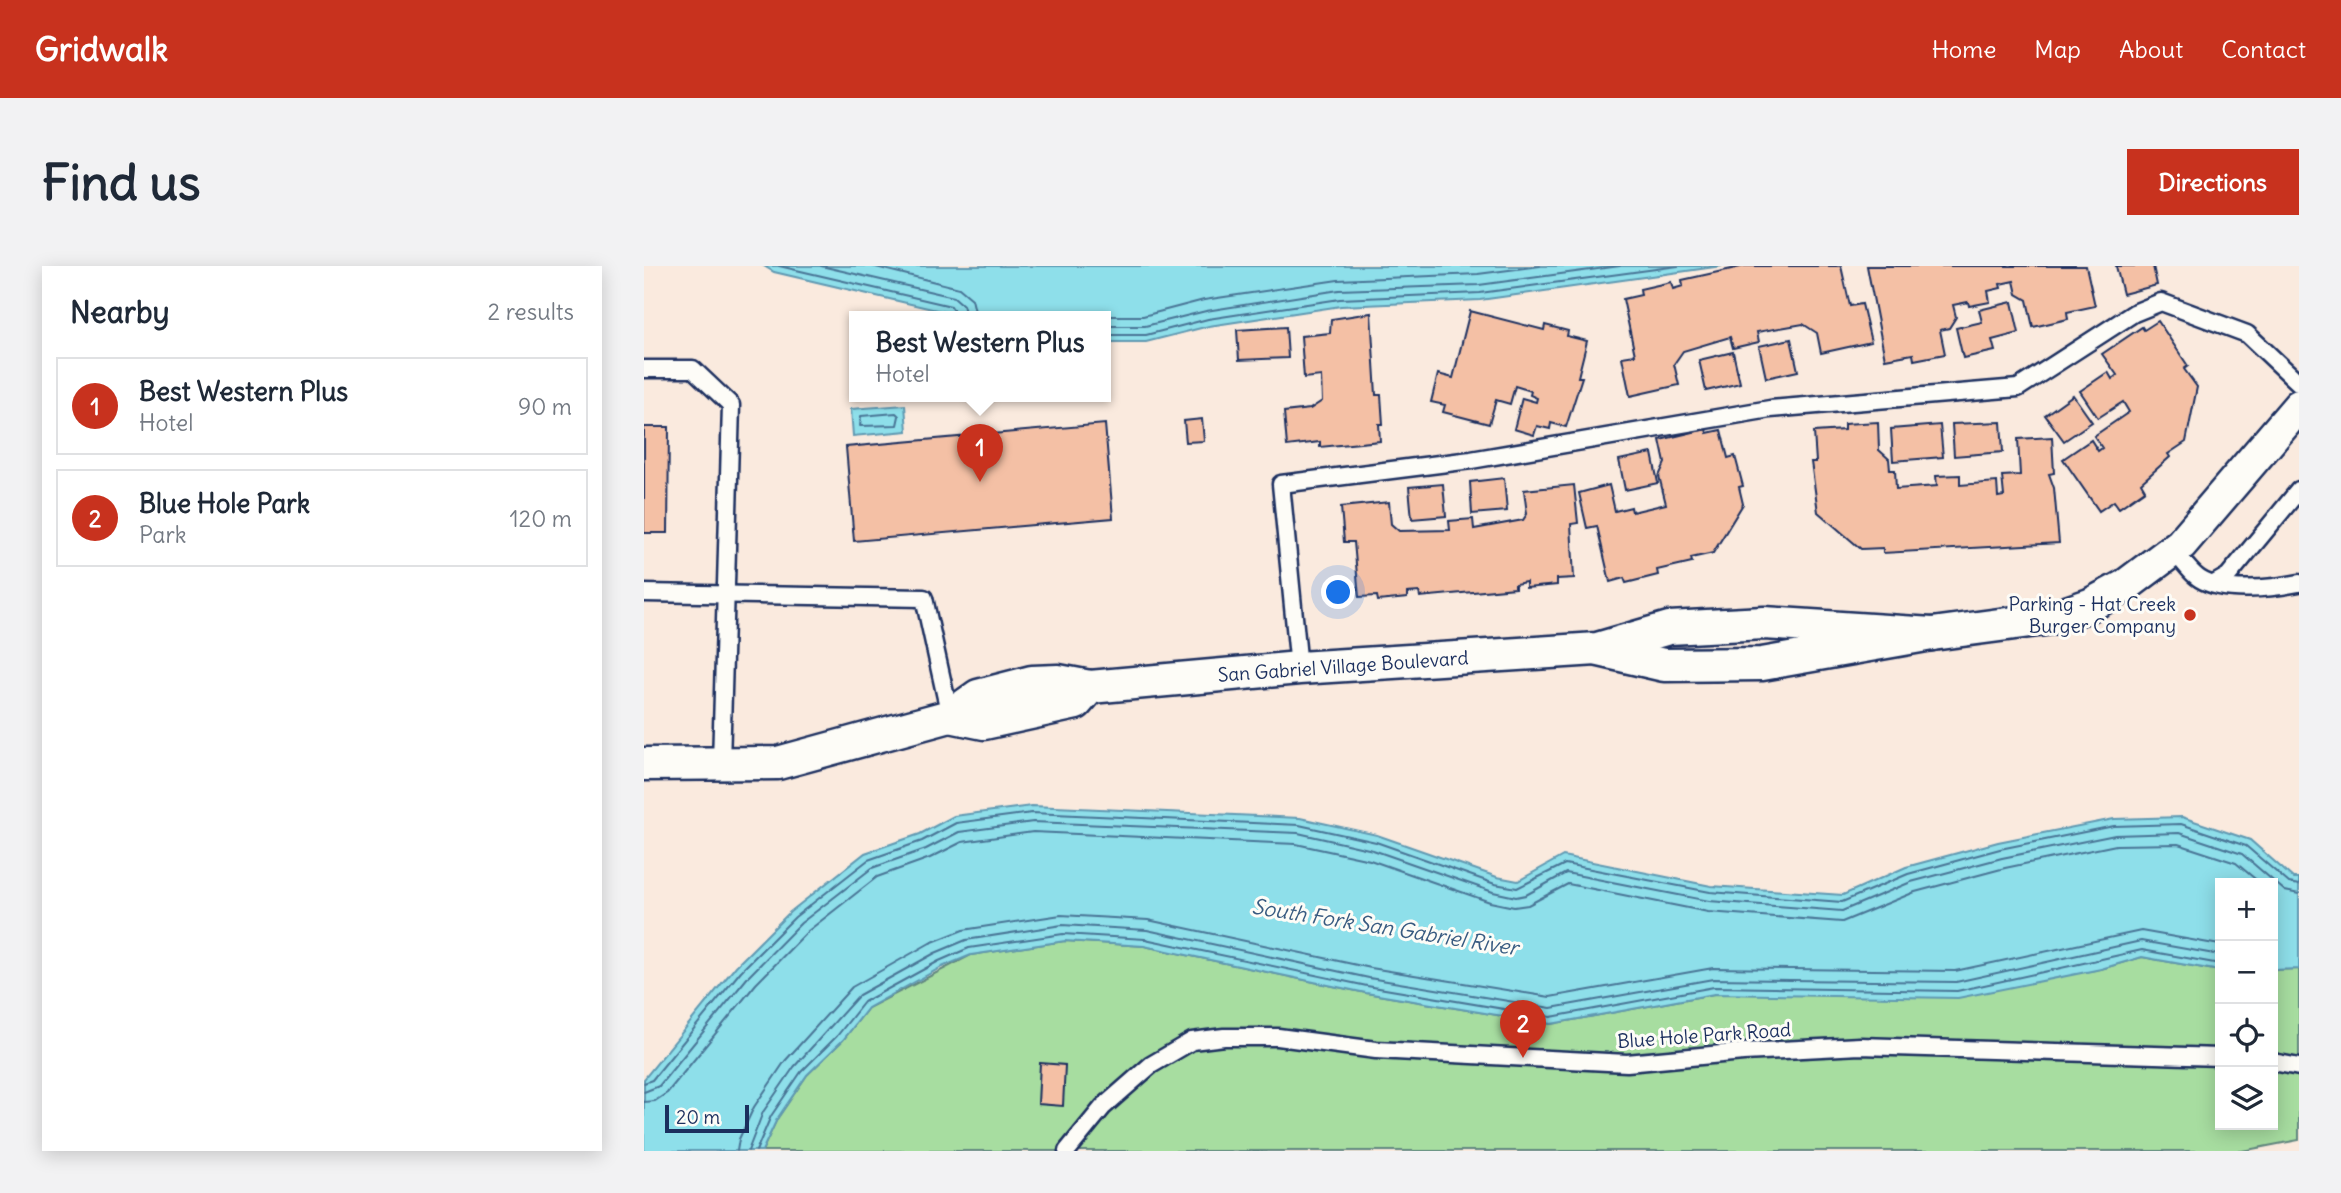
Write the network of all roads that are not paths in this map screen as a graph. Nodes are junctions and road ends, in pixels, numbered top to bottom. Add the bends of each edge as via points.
1 (644, 369) edge
2 (2299, 383) edge
3 (2299, 406) edge
4 (2299, 489) edge
5 (2174, 550) junction
6 (2299, 583) edge
7 (2214, 584) junction
8 (644, 593) edge
9 (726, 596) junction
10 (1932, 634) junction
11 (1597, 649) junction
12 (1299, 668) junction
13 (950, 716) junction
14 (644, 764) edge
15 (721, 764) junction
16 (2215, 1056) edge
17 (2278, 1063) edge
18 (2299, 1067) edge
19 (1067, 1151) edge

1 - 9 lane via 693,369 731,405
2 - 12 lane via 2247,334 2161,302 2134,313 2018,388 1770,409 1471,460 1281,484
3 - 5 street, San Gabriel Village Boulevard
4 - 7 lane via 2228,576
5 - 7 lane via 2200,579
5 - 10 street, San Gabriel Village Boulevard via 2090,605 2052,618
6 - 7 lane via 2266,589
8 - 9 lane
9 - 13 lane via 924,598
9 - 15 lane
10 - 11 street, San Gabriel Village Boulevard via 1764,622 1670,628
10 - 11 street, San Gabriel Village Boulevard via 1762,664 1664,665
11 - 12 street, San Gabriel Village Boulevard
12 - 13 street, San Gabriel Village Boulevard via 1090,687 1032,682 978,696
13 - 15 street, San Gabriel Village Boulevard via 778,763
14 - 15 street, San Gabriel Village Boulevard
16 - 19 lane, Blue Hole Park Road via 1860,1046 1627,1063 1224,1037 1192,1041 1151,1065 1103,1107
17 - 18 lane

